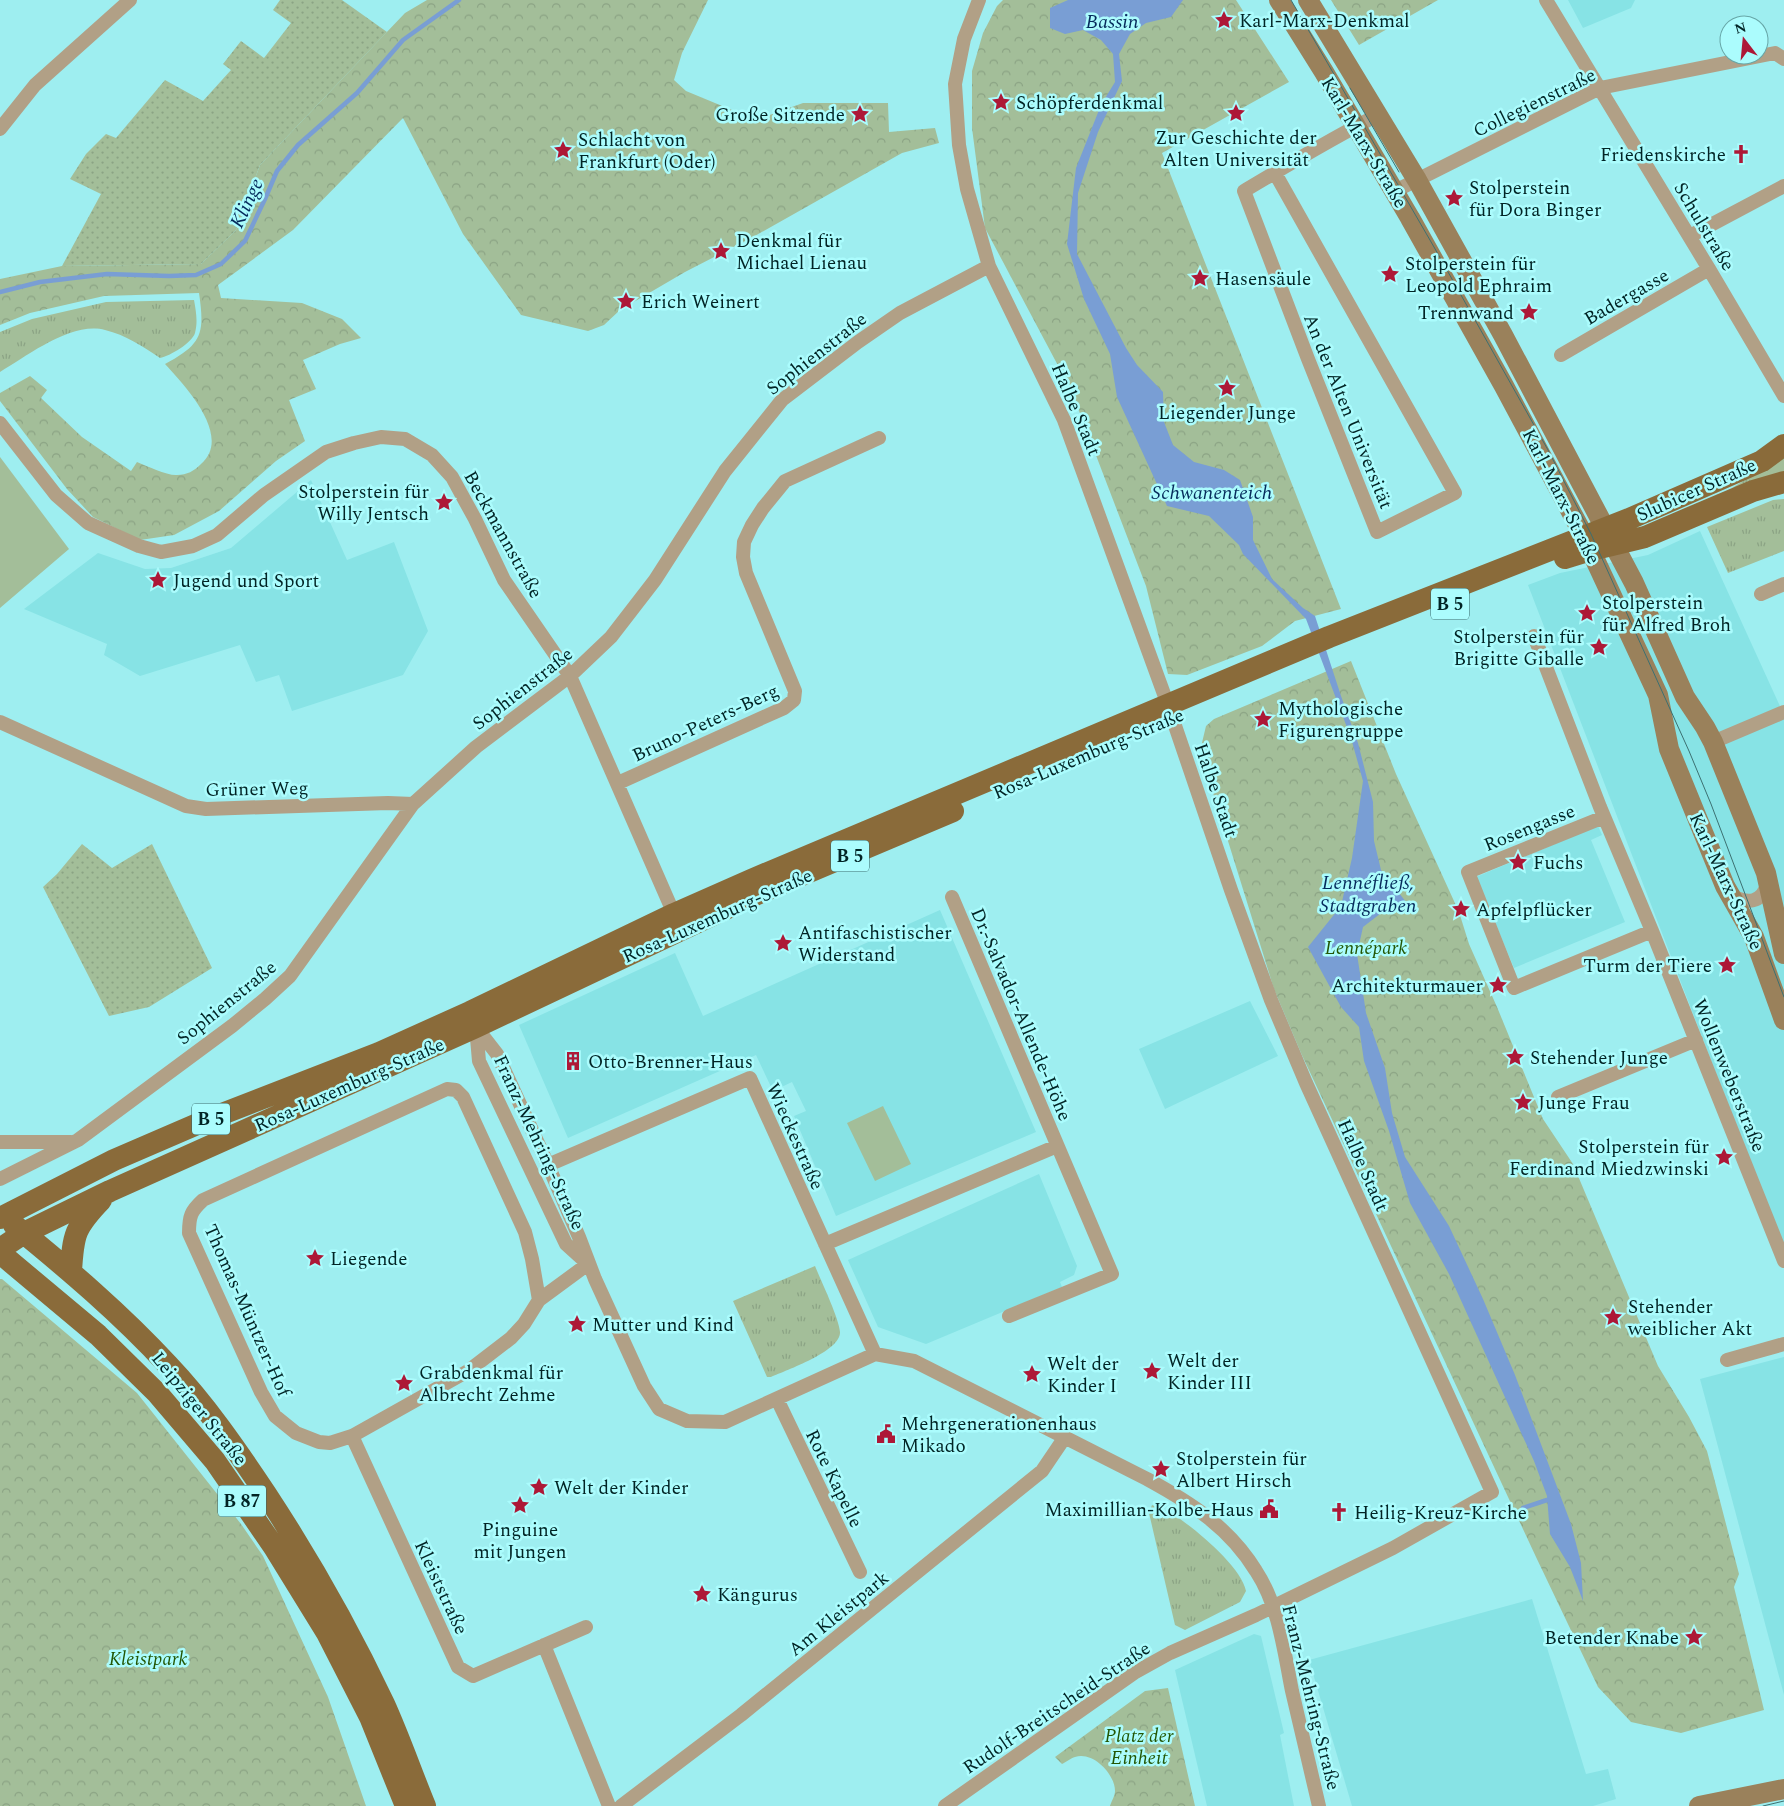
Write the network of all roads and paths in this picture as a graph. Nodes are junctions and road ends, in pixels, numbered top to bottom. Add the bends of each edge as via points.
1 (130, 0) edge
2 (980, 0) edge
3 (1280, 0) edge
4 (1308, 0) edge
5 (1546, 0) edge
6 (1784, 59) edge
7 (1600, 88) junction
8 (1378, 115) junction
9 (1356, 126) junction
10 (0, 129) edge
11 (1275, 173) junction
12 (1417, 180) junction
13 (1784, 186) edge
14 (1395, 191) junction
15 (1690, 236) junction
16 (989, 266) junction
17 (1709, 269) junction
18 (1561, 355) dead end
19 (1784, 396) edge
20 (0, 424) edge
21 (879, 438) dead end
22 (1784, 445) edge
23 (1784, 482) edge
24 (1610, 536) junction
25 (1587, 543) junction
26 (1784, 584) edge
27 (1761, 594) dead end
28 (1534, 636) dead end
29 (570, 676) junction
30 (1170, 711) junction
31 (1784, 712) edge
32 (0, 722) edge
33 (1712, 742) junction
34 (618, 783) junction
35 (413, 804) junction
36 (1604, 817) junction
37 (1768, 883) junction
38 (1730, 895) junction
39 (952, 897) dead end
40 (672, 924) junction
41 (1652, 931) junction
42 (1784, 954) edge
43 (473, 1020) junction
44 (1784, 1020) edge
45 (1696, 1040) junction
46 (1558, 1097) dead end
47 (0, 1142) edge
48 (74, 1142) junction
49 (1057, 1146) junction
50 (548, 1165) junction
51 (0, 1179) edge
52 (110, 1191) junction
53 (1, 1216) edge
54 (24, 1233) junction
55 (825, 1244) junction
56 (0, 1249) edge
57 (0, 1253) edge
58 (1784, 1261) edge
59 (588, 1264) junction
60 (71, 1272) junction
61 (539, 1300) junction
62 (1009, 1316) dead end
63 (1784, 1344) edge
64 (875, 1354) junction
65 (1727, 1360) dead end
66 (777, 1399) junction
67 (352, 1436) junction
68 (1065, 1437) junction
69 (1492, 1492) joint
70 (860, 1572) dead end
71 (1272, 1607) junction
72 (586, 1627) dead end
73 (544, 1645) junction
74 (1784, 1789) edge
75 (406, 1806) edge
76 (425, 1806) edge
77 (609, 1806) edge
78 (622, 1806) edge
79 (945, 1806) edge
80 (1319, 1806) edge
81 (1698, 1806) edge

1 - 10 street via 35,86
2 - 16 street, Halbe Stadt via 964,39 955,84 966,189
3 - 9 street, Karl-Marx-Straße
4 - 8 street, Karl-Marx-Straße
5 - 7 street, Schulstraße
6 - 7 street, Collegienstraße via 1775,53
7 - 12 street, Collegienstraße
7 - 15 street, Schulstraße
8 - 9 street, An der Alten Universität
8 - 12 street, Karl-Marx-Straße
9 - 11 street, An der Alten Universität
9 - 14 street, Karl-Marx-Straße
11 - 11 street, An der Alten Universität via 1244,191 1377,532 1456,493
12 - 14 street, Collegienstraße
12 - 24 street, Karl-Marx-Straße
13 - 15 street
14 - 25 street, Karl-Marx-Straße
15 - 17 street, Schulstraße
16 - 29 street, Sophienstraße via 900,314 782,400 725,471 655,580 629,614 603,646
16 - 30 street, Halbe Stadt via 1064,420
17 - 18 street, Badergasse
17 - 19 street, Schulstraße
20 - 29 street, Beckmannstraße via 56,495 88,523 139,546 161,552 193,546 217,535 264,495 326,452 381,437 405,439 432,454 452,477 504,580
21 - 34 street, Bruno-Peters-Berg via 785,481 763,508 744,542 746,574 794,691 794,700 784,708
22 - 24 main road, Slubicer Straße / B 5 via 1762,461
23 - 24 main road, Slubicer Straße / B 5 via 1753,491 1646,537
24 - 25 main road, Rosa-Luxemburg-Straße / B 5
24 - 33 street, Karl-Marx-Straße via 1685,697
25 - 30 main road, Rosa-Luxemburg-Straße / B 5
25 - 38 street, Karl-Marx-Straße via 1658,695 1669,748
26 - 27 street
28 - 36 street, Wollenweberstraße
29 - 34 street, Beckmannstraße
29 - 35 street, Sophienstraße via 476,747
30 - 40 main road, Rosa-Luxemburg-Straße / B 5 via 757,894
30 - 69 street, Halbe Stadt via 1271,1000
31 - 33 street
32 - 35 street, Grüner Weg via 186,806 206,809
33 - 37 street, Karl-Marx-Straße
34 - 40 street, Beckmannstraße
35 - 48 street, Sophienstraße via 279,987 232,1026
36 - 41 street, Wollenweberstraße
36 - 41 street, Rosengasse via 1468,872 1514,988
37 - 38 street via 1761,896 1751,901
37 - 42 street, Karl-Marx-Straße
38 - 44 street, Karl-Marx-Straße via 1754,938
39 - 49 street, Dr.-Salvador-Allende-Höhe
40 - 43 main road, Rosa-Luxemburg-Straße / B 5
41 - 45 street, Wollenweberstraße
43 - 50 street, Franz-Mehring-Straße via 498,1054
43 - 52 main road, Rosa-Luxemburg-Straße / B 5
43 - 53 main road, Rosa-Luxemburg-Straße / B 5 via 209,1119 114,1160
43 - 59 street, Franz-Mehring-Straße via 479,1061 566,1244
45 - 46 street
45 - 58 street, Wollenweberstraße
47 - 48 street
48 - 51 street, Sophienstraße
49 - 55 street, Dr.-Salvador-Allende-Höhe
49 - 62 street, Dr.-Salvador-Allende-Höhe via 1112,1274
50 - 55 street, Wieckestraße via 750,1078
50 - 59 street, Franz-Mehring-Straße
52 - 54 main road, Rosa-Luxemburg-Straße / B 5
52 - 60 main road via 76,1232 72,1242
53 - 54 main road, B 5
54 - 56 main road, Rosa-Luxemburg-Straße / B 5
54 - 60 main road, Leipziger Straße / B 87
55 - 64 street, Wieckestraße
57 - 75 main road, Leipziger Straße / B 87 via 98,1334 158,1394 215,1462 274,1546 327,1634 370,1718
59 - 61 street, Thomas-Müntzer-Hof
59 - 66 street, Franz-Mehring-Straße via 644,1386 659,1409 686,1421 725,1422
60 - 76 main road, Leipziger Straße / B 87 via 169,1365 239,1453 293,1536 343,1623 384,1705
61 - 67 street, Thomas-Müntzer-Hof via 511,1338 468,1371
61 - 67 street, Thomas-Müntzer-Hof via 525,1232 463,1097 456,1090 447,1088 203,1200 192,1210 189,1233 275,1416 296,1433 319,1442 330,1443
63 - 65 street
64 - 66 street, Franz-Mehring-Straße
64 - 68 street, Franz-Mehring-Straße via 914,1361
66 - 70 street, Rote Kapelle
67 - 73 street, Kleiststraße via 458,1666 473,1676
68 - 71 street, Franz-Mehring-Straße via 1154,1482 1203,1513 1227,1534 1257,1571
68 - 78 street, Am Kleistpark via 1042,1471 741,1715
69 - 71 street, Rudolf-Breitscheid-Straße via 1393,1548
71 - 79 street, Rudolf-Breitscheid-Straße via 1170,1653 1134,1673
71 - 80 street, Franz-Mehring-Straße
72 - 73 street, Kleiststraße
73 - 77 street
74 - 81 street

